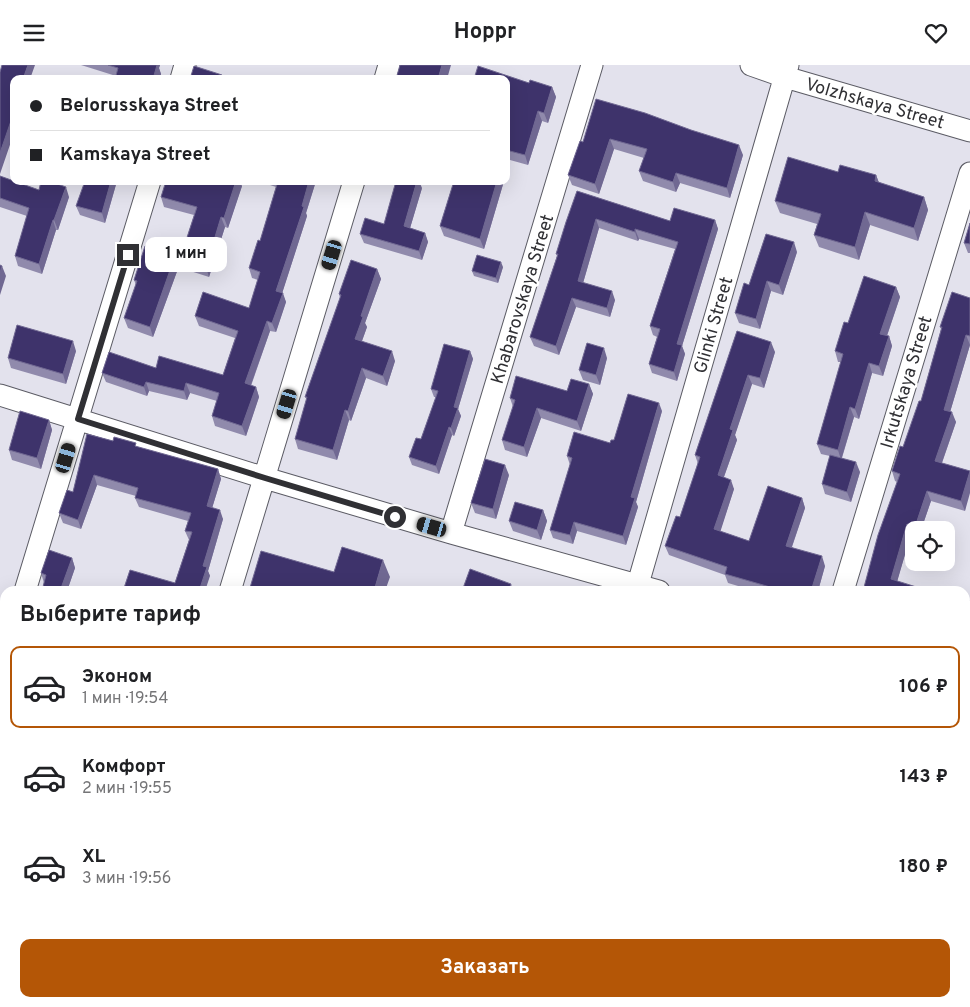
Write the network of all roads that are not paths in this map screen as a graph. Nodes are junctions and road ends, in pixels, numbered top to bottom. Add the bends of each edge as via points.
1 (592, 65) edge
2 (751, 65) edge
3 (786, 71) edge
4 (970, 131) edge
5 (970, 173) edge
6 (149, 185) edge
7 (353, 185) edge
8 (0, 395) edge
9 (78, 419) junction
10 (265, 478) junction
11 (451, 533) junction
12 (638, 585) junction
13 (27, 586) edge
14 (232, 586) edge
15 (642, 586) edge
16 (845, 586) edge

1 - 11 street, Khabarovskaya Street
2 - 3 street, Volzhskaya Street
3 - 4 street, Volzhskaya Street
3 - 12 street, Glinki Street
5 - 16 street, Irkutskaya Street
6 - 9 street
7 - 10 street
8 - 9 street
9 - 10 street
9 - 13 street
10 - 11 street
10 - 14 street
11 - 12 street
12 - 15 street

